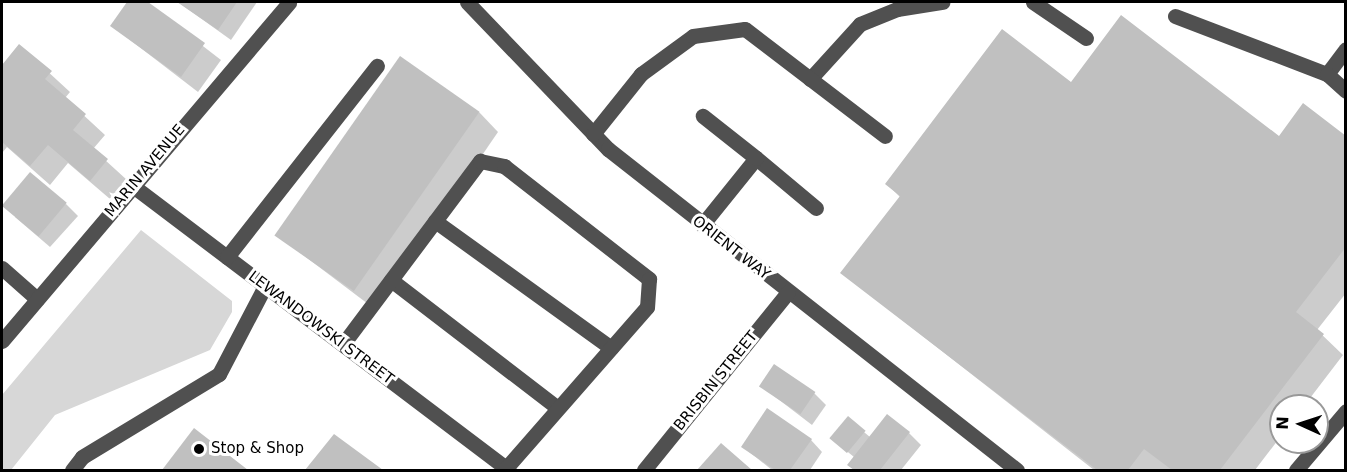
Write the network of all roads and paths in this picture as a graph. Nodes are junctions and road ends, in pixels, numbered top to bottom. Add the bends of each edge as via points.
1 (289, 2) edge
2 (467, 2) edge
3 (942, 2) edge
4 (1033, 2) edge
5 (1175, 16) dead end
6 (1086, 38) dead end
7 (1346, 50) edge
8 (377, 66) dead end
9 (1327, 74) junction
10 (810, 79) junction
11 (1346, 91) edge
12 (703, 116) dead end
13 (592, 134) junction
14 (885, 136) dead end
15 (756, 158) junction
16 (133, 186) junction
17 (816, 208) dead end
18 (435, 221) junction
19 (702, 225) junction
20 (227, 257) junction
21 (2, 268) edge
22 (391, 280) junction
23 (265, 286) junction
24 (788, 292) junction
25 (37, 299) junction
26 (2, 341) edge
27 (343, 344) junction
28 (611, 348) junction
29 (558, 408) junction
30 (1346, 411) edge
31 (508, 469) edge
32 (72, 471) edge
33 (644, 471) edge
34 (1017, 471) edge
35 (1296, 471) edge

1 - 16 street, MARIN AVENUE
2 - 13 street, ORIENT WAY
3 - 10 street via 897,9 860,24
4 - 6 street
5 - 9 street
7 - 9 street
8 - 20 street
9 - 11 street
10 - 13 street via 745,29 693,36 641,75
10 - 14 street
12 - 15 street
13 - 19 street, ORIENT WAY
15 - 17 street
15 - 19 street
16 - 20 street, LEWANDOWSKI STREET
16 - 25 street, MARIN AVENUE
18 - 22 street
18 - 28 street
18 - 28 street via 480,161 504,166 649,279 647,307
19 - 24 street, ORIENT WAY
20 - 23 street, LEWANDOWSKI STREET
21 - 25 street
22 - 27 street
22 - 29 street
23 - 27 street, LEWANDOWSKI STREET
23 - 32 street via 219,374 82,457
24 - 33 street, BRISBIN STREET
24 - 34 street, ORIENT WAY
25 - 26 street, MARIN AVENUE
27 - 31 street, LEWANDOWSKI STREET
28 - 29 street
29 - 31 street
30 - 35 street

